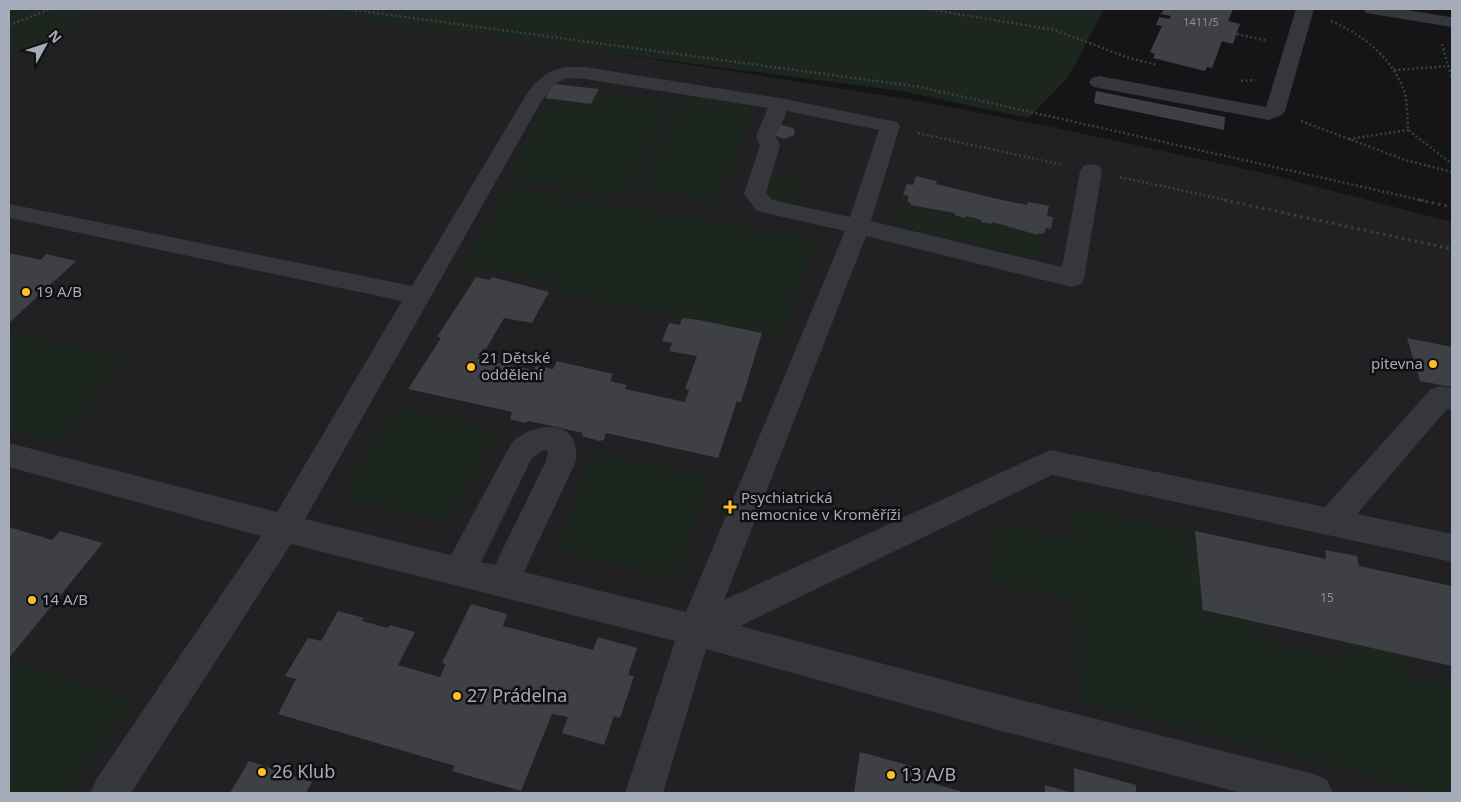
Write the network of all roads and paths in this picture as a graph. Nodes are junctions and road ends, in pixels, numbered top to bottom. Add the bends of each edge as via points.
1 (51, 9) edge
2 (346, 9) edge
3 (928, 9) edge
4 (1372, 9) edge
5 (1304, 11) edge
6 (1450, 22) dead end
7 (9, 25) edge
8 (1449, 66) dead end
9 (1163, 67) dead end
10 (1393, 70) junction
11 (1257, 80) dead end
12 (1232, 81) dead end
13 (1099, 82) dead end
14 (780, 104) junction
15 (1275, 111) junction
16 (890, 126) junction
17 (1408, 130) junction
18 (1348, 139) junction
19 (1452, 164) edge
20 (1092, 171) junction
21 (1452, 172) edge
22 (1452, 207) edge
23 (9, 211) edge
24 (858, 226) junction
25 (1452, 249) edge
26 (419, 296) junction
27 (1452, 399) edge
28 (9, 455) edge
29 (1331, 522) junction
30 (284, 528) junction
31 (1452, 548) edge
32 (459, 572) junction
33 (503, 583) junction
34 (695, 630) junction
35 (109, 793) edge
36 (644, 793) edge
37 (1314, 793) edge

1 - 7 path
2 - 22 path via 920,88
3 - 9 path via 1055,30 1126,57
4 - 6 street
5 - 10 path via 1355,32 1378,50
5 - 15 street
8 - 10 path
10 - 17 path via 1404,90
11 - 12 path
13 - 15 street via 1257,113
14 - 16 street
14 - 24 street via 766,136 770,146 755,194 765,206
14 - 26 street via 566,71 548,80 532,99
15 - 18 path
16 - 20 path
16 - 24 street
17 - 18 path
17 - 19 path
18 - 21 path via 1405,160
20 - 24 street via 1072,278
20 - 25 path
23 - 26 street
24 - 34 street
26 - 30 street
27 - 29 street via 1441,397
28 - 30 street
29 - 31 street
29 - 34 street via 1050,462
30 - 32 street
30 - 35 street
32 - 33 street
32 - 33 street via 522,450 540,437 551,438 560,443 564,452
33 - 34 street
34 - 36 street
34 - 37 street

